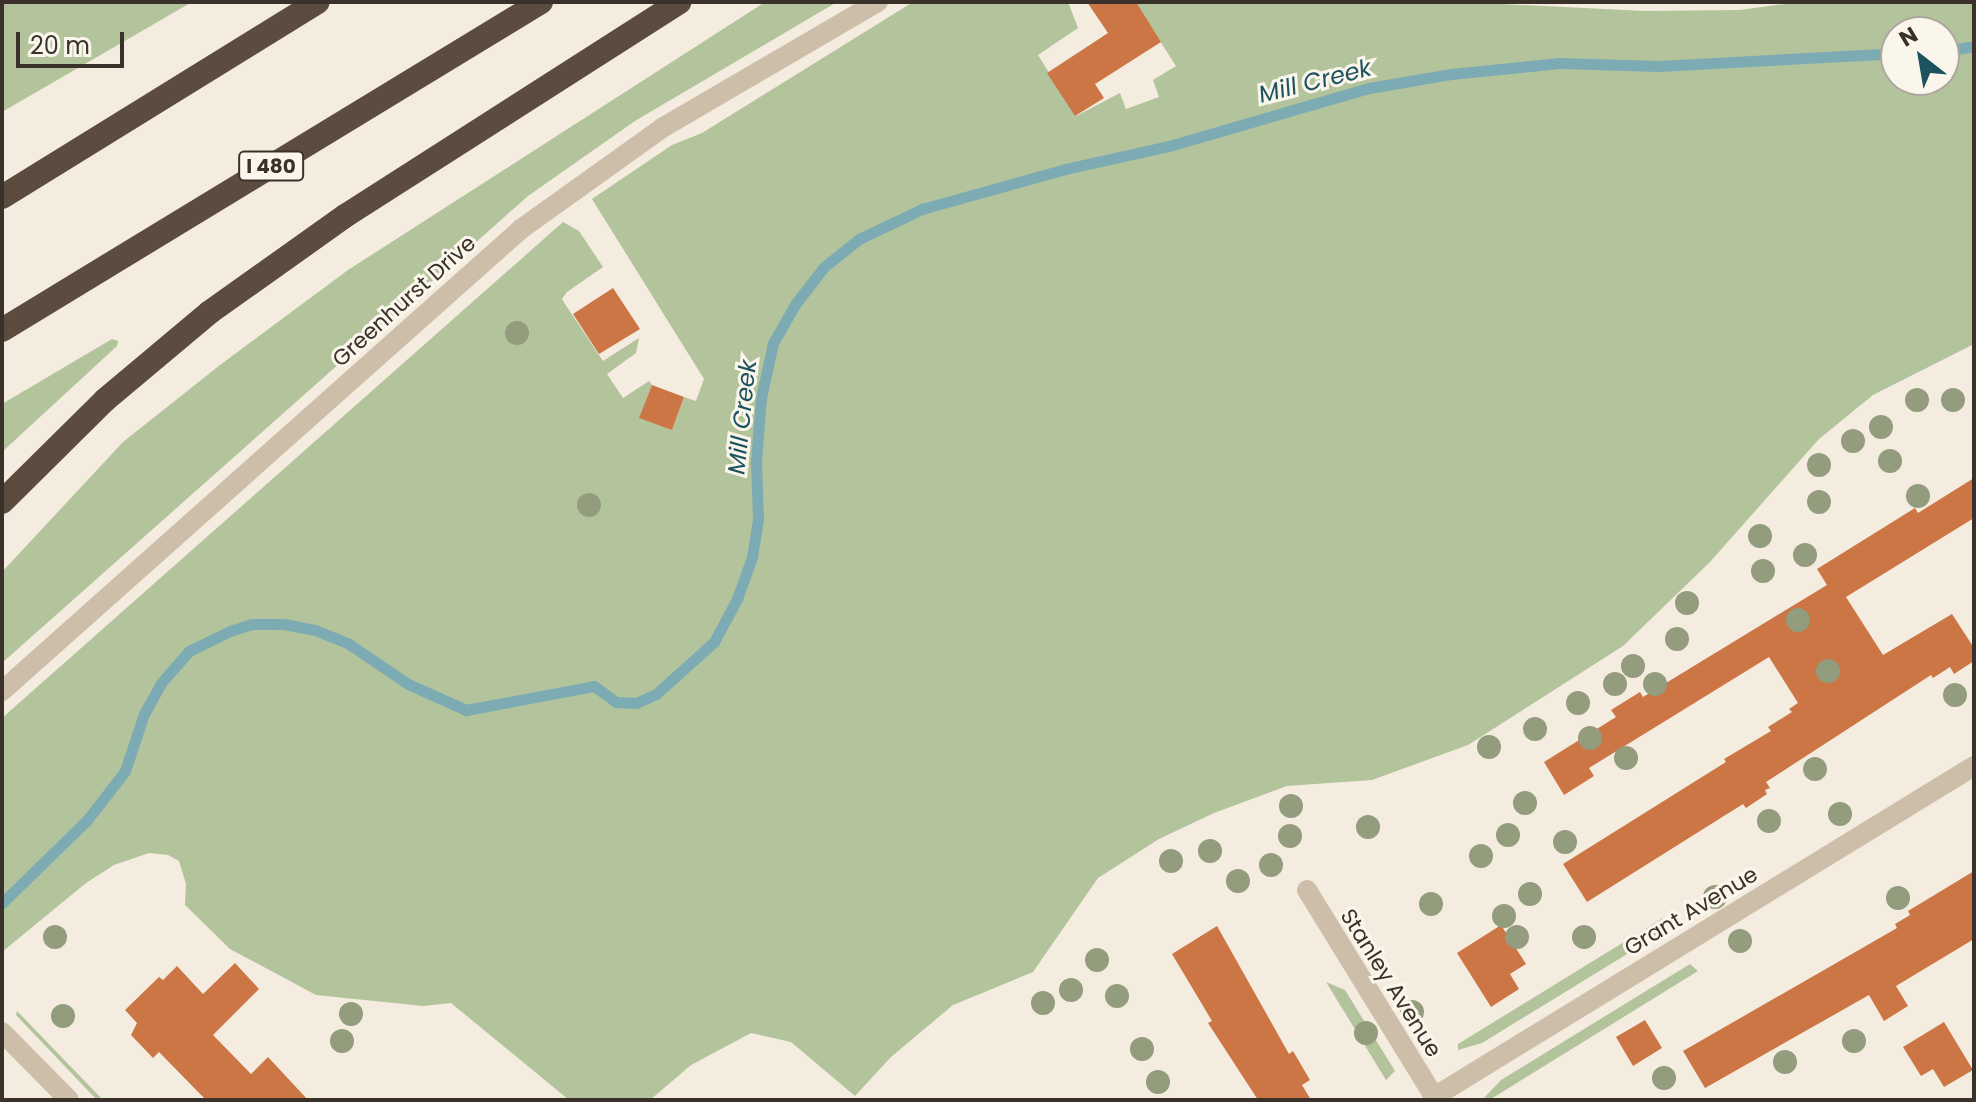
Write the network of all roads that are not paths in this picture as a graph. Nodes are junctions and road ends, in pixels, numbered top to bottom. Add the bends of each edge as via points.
1 (318, 2) edge
2 (541, 2) edge
3 (679, 2) edge
4 (878, 2) edge
5 (163, 97) junction
6 (2, 183) edge
7 (2, 197) edge
8 (2, 330) edge
9 (2, 502) edge
10 (2, 691) edge
11 (1974, 766) edge
12 (1307, 890) dead end
13 (2, 1032) edge
14 (1435, 1098) edge
15 (69, 1100) edge

1 - 5 highway
2 - 8 highway, I 480
3 - 9 highway via 345,216 210,312 105,400
4 - 10 street, Greenhurst Drive via 662,128 521,229
5 - 6 highway
5 - 7 highway
11 - 14 street, Grant Avenue
12 - 14 street, Stanley Avenue
13 - 15 street

